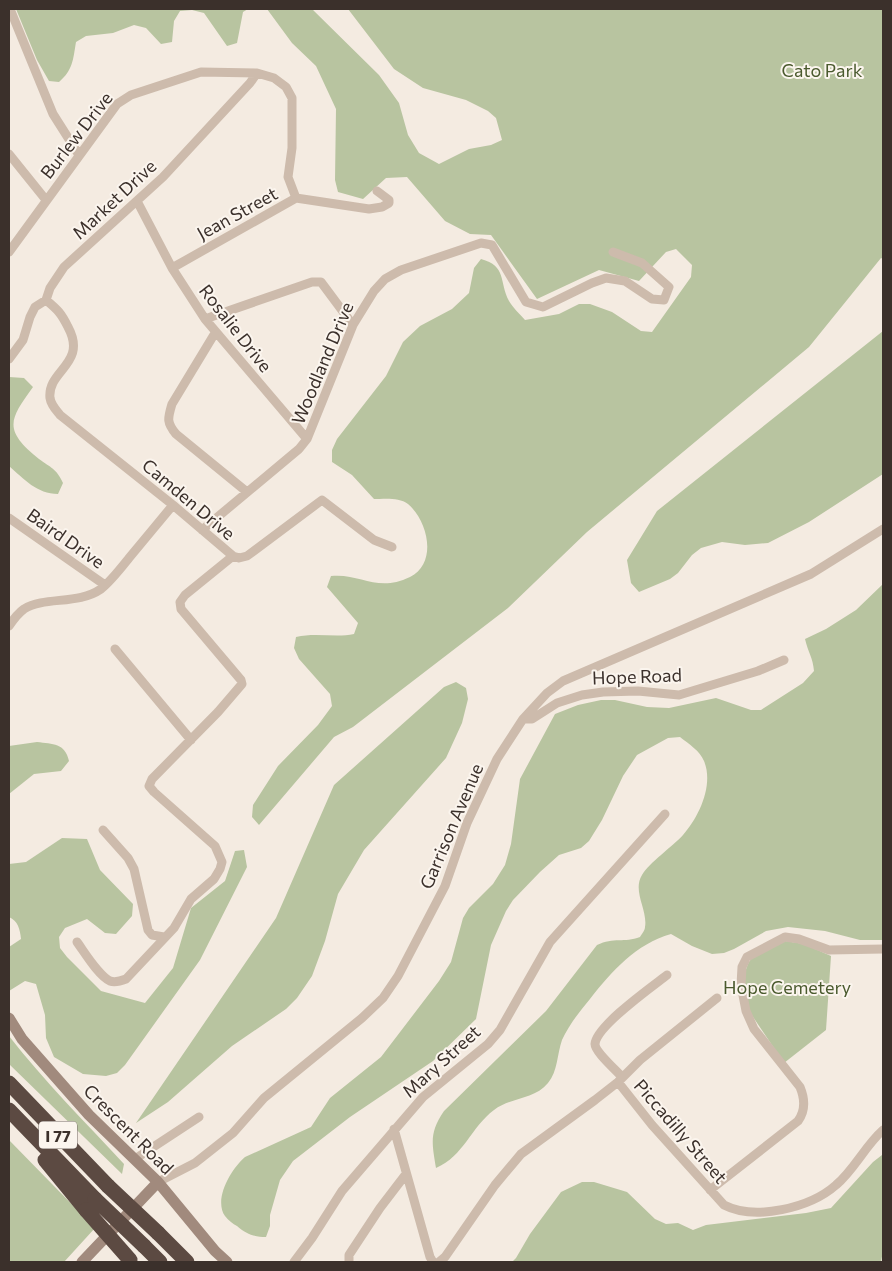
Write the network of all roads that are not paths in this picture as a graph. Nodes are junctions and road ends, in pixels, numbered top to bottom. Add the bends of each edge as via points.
1 (10, 9) edge
2 (257, 73) junction
3 (9, 154) edge
4 (79, 155) junction
5 (377, 191) dead end
6 (296, 198) junction
7 (46, 200) junction
8 (138, 201) junction
9 (9, 252) edge
10 (613, 252) dead end
11 (172, 268) junction
12 (46, 300) junction
13 (204, 319) junction
14 (353, 325) junction
15 (215, 333) junction
16 (9, 358) edge
17 (307, 440) junction
18 (247, 492) junction
19 (173, 505) junction
20 (9, 518) edge
21 (883, 529) edge
22 (202, 530) junction
23 (392, 547) dead end
24 (233, 556) junction
25 (105, 584) junction
26 (9, 626) edge
27 (115, 649) dead end
28 (784, 660) dead end
29 (523, 719) junction
30 (192, 740) junction
31 (665, 814) dead end
32 (103, 830) dead end
33 (164, 938) junction
34 (77, 942) dead end
35 (883, 949) edge
36 (667, 975) dead end
37 (717, 998) dead end
38 (9, 1018) edge
39 (620, 1079) junction
40 (9, 1083) edge
41 (9, 1110) edge
42 (9, 1117) edge
43 (198, 1117) dead end
44 (394, 1130) junction
45 (883, 1130) edge
46 (135, 1159) junction
47 (406, 1174) junction
48 (158, 1182) junction
49 (710, 1190) junction
50 (91, 1204) junction
51 (182, 1258) edge
52 (85, 1261) edge
53 (130, 1261) edge
54 (160, 1262) edge
55 (191, 1262) edge
56 (227, 1262) edge
57 (294, 1262) edge
58 (349, 1262) edge
59 (434, 1262) edge
60 (439, 1262) edge

1 - 4 street via 52,114
2 - 4 street, Burlew Drive via 201,72 125,98
2 - 6 street, Burlew Drive via 274,78 286,87 292,98 288,178
2 - 8 street, Market Drive via 203,135
3 - 7 street
4 - 7 street, Burlew Drive
5 - 6 street, Jean Street via 389,203 368,209
6 - 11 street, Jean Street
7 - 9 street, Burlew Drive
8 - 11 street, Rosalie Drive
8 - 12 street, Market Drive via 64,268
10 - 14 street, Woodland Drive via 642,263 660,278 669,287 664,300 652,299 625,281 606,278 543,307 526,302 492,244 481,243 401,270 385,279
11 - 13 street, Rosalie Drive
12 - 16 street, Market Drive via 35,307 23,340
12 - 19 street, Camden Drive via 58,310 70,330 75,347 53,385 52,405 60,415
13 - 14 street via 312,282 321,282
13 - 15 street, Rosalie Drive
14 - 17 street, Woodland Drive
15 - 17 street, Rosalie Drive
15 - 18 street via 172,404 168,418 176,434
17 - 18 street, Woodland Drive
18 - 22 street, Woodland Drive
19 - 22 street, Camden Drive
19 - 25 street
20 - 25 street, Baird Drive
21 - 29 street, Garrison Avenue via 811,574 563,681
22 - 24 street, Camden Drive
23 - 24 street via 374,540 322,500 248,556
24 - 30 street, Camden Drive via 185,594 180,602 181,609 242,684
25 - 26 street via 89,595 32,606 15,617
27 - 30 street
28 - 29 street, Hope Road via 679,695 638,691 582,695 557,703 532,719
29 - 48 street, Garrison Avenue via 497,759 467,823 445,886 383,998 264,1098 233,1133 195,1163
30 - 33 street, Camden Drive via 152,779 149,786 215,846 222,862 214,880 191,899 174,928
31 - 44 street, Mary Street via 550,942 500,1030 488,1044 423,1097
32 - 33 street via 134,869 148,930 152,935
33 - 34 street, Camden Drive via 126,979 118,982 100,973
35 - 49 street via 829,950 785,937 747,957 742,966 741,985 746,1011 754,1029 800,1087 804,1106 798,1121
36 - 39 street via 627,1005 595,1044
37 - 39 street
38 - 46 street, Crescent Road via 22,1039 89,1115
39 - 49 street, Piccadilly Street via 652,1125
39 - 60 street, Piccadilly Street via 521,1154
40 - 51 highway, I 77, bridge
41 - 50 highway, I 77
42 - 50 highway
43 - 46 street
44 - 47 street
44 - 57 street, Mary Street via 342,1192
45 - 49 street, Piccadilly Street via 835,1186 797,1205 782,1210 744,1212 724,1205
46 - 48 street, Crescent Road
47 - 58 street via 349,1255
47 - 59 street
48 - 52 street
48 - 56 street, Crescent Road
50 - 53 highway, bridge
50 - 54 highway, I 77, bridge
51 - 55 highway

